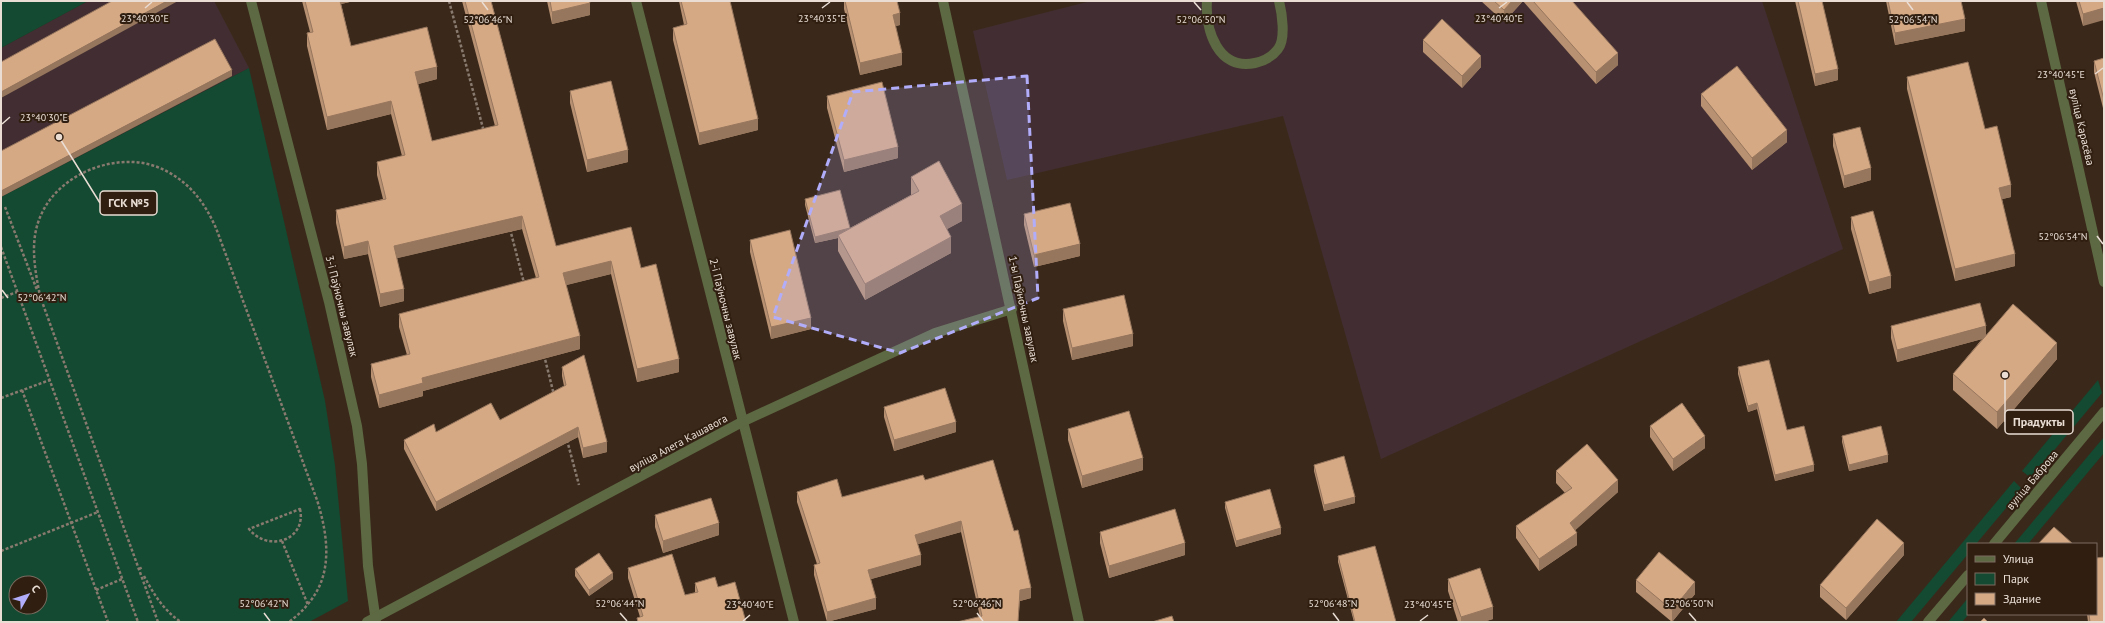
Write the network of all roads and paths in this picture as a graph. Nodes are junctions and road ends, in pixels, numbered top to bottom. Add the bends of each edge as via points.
1 (251, 1) edge
2 (449, 1) edge
3 (636, 1) edge
4 (943, 1) edge
5 (1208, 1) edge
6 (1278, 1) edge
7 (2041, 1) edge
8 (486, 139) edge
9 (5, 206) dead end
10 (508, 223) edge
11 (1, 248) edge
12 (2104, 282) edge
13 (525, 284) edge
14 (18, 292) junction
15 (41, 296) junction
16 (1, 298) edge
17 (1012, 309) junction
18 (543, 353) edge
19 (50, 380) junction
20 (22, 390) junction
21 (1, 398) edge
22 (556, 399) edge
23 (2104, 412) edge
24 (742, 422) junction
25 (566, 438) edge
26 (584, 506) junction
27 (98, 512) junction
28 (71, 523) junction
29 (282, 541) junction
30 (1995, 543) edge
31 (1, 551) edge
32 (143, 567) dead end
33 (139, 569) junction
34 (1967, 576) edge
35 (122, 579) junction
36 (96, 590) junction
37 (308, 605) junction
38 (373, 621) edge
39 (108, 622) edge
40 (138, 622) edge
41 (158, 622) edge
42 (181, 622) edge
43 (289, 622) edge
44 (794, 622) edge
45 (1079, 622) edge
46 (1928, 622) edge

1 - 38 street, 3-і Паўночны завулак via 329,302 356,420 362,464
2 - 8 path
3 - 24 street, 2-і Паўночны завулак
4 - 17 street, 1-ы Паўночны завулак
5 - 6 street via 1210,34 1218,49 1231,60 1247,64 1265,60 1279,48 1283,30
7 - 12 street, вуліца Карасёва
9 - 15 path
10 - 13 path
11 - 14 path
14 - 16 path
14 - 19 path
15 - 33 path
15 - 37 path via 34,266 34,239 41,216 55,194 73,178 98,166 121,162 144,164 167,171 189,186 206,205 323,520 327,562 320,585
17 - 24 street, вуліца Алега Кашавога via 935,333
17 - 45 street, 1-ы Паўночны завулак
18 - 22 path
19 - 20 path
19 - 27 path
20 - 21 path
20 - 28 path
23 - 30 street, вуліца Баброва
24 - 26 street, вуліца Алега Кашавога
24 - 44 street, 2-і Паўночны завулак
25 - 26 path
26 - 38 street, вуліца Алега Кашавога
27 - 28 path
27 - 35 path
28 - 31 path
28 - 36 path
29 - 29 path via 257,538 249,529 300,509 297,529
29 - 37 path
32 - 33 path
33 - 41 path
33 - 42 path via 154,595 172,616
34 - 46 street
35 - 36 path
35 - 40 path
36 - 39 path
37 - 43 path

